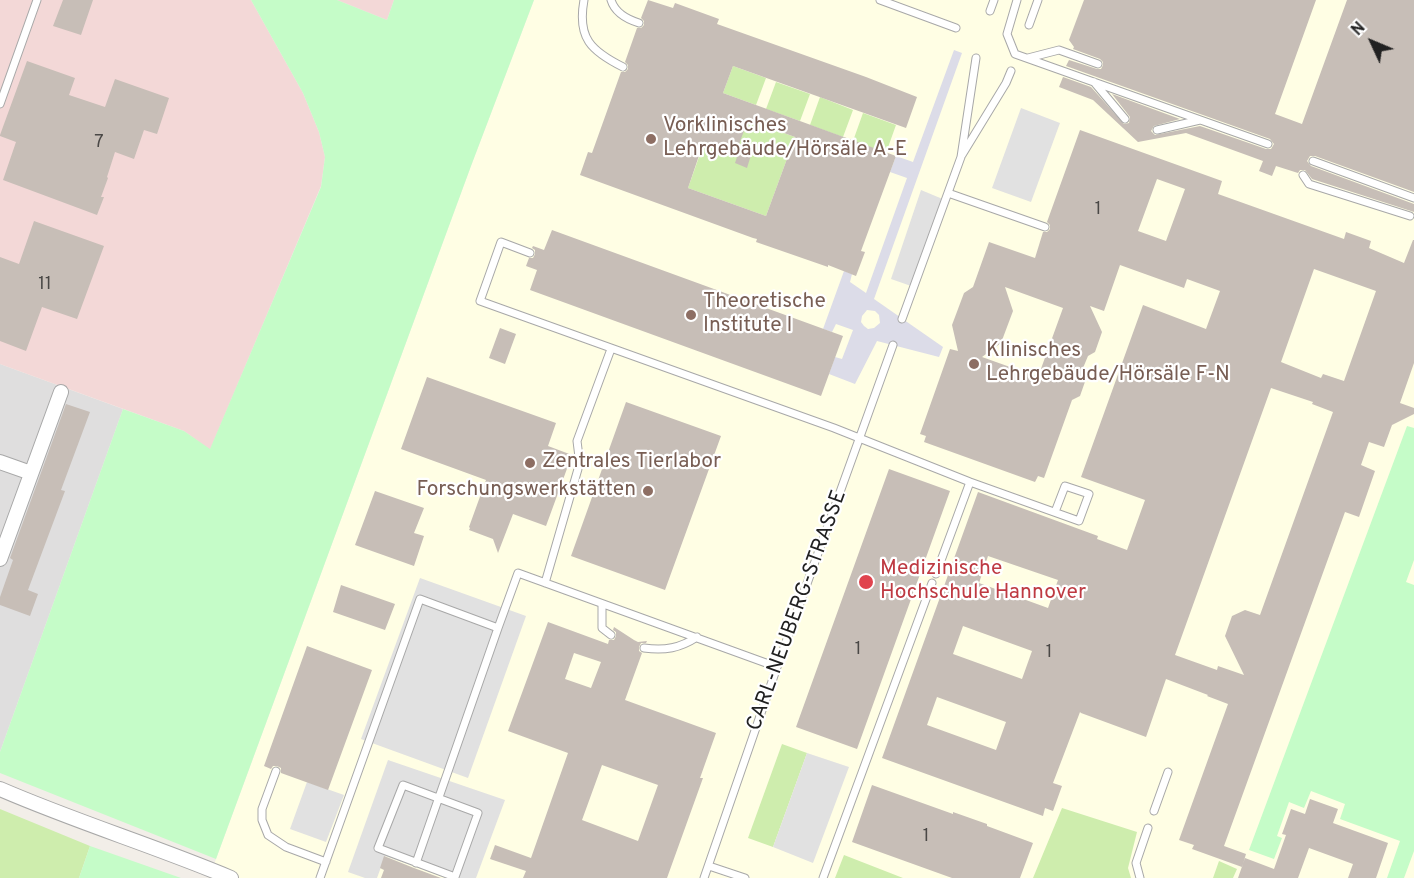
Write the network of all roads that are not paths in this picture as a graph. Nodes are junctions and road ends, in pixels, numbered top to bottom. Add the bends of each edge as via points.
1 (37, 0) edge
2 (584, 0) edge
3 (611, 0) edge
4 (880, 0) edge
5 (994, 0) edge
6 (1017, 0) edge
7 (1038, 0) edge
8 (990, 11) dead end
9 (639, 23) dead end
10 (1029, 25) dead end
11 (956, 28) dead end
12 (976, 58) dead end
13 (1028, 58) junction
14 (1098, 64) dead end
15 (623, 67) dead end
16 (1011, 71) dead end
17 (1094, 82) junction
18 (0, 104) edge
19 (1125, 119) dead end
20 (1200, 120) junction
21 (1157, 130) dead end
22 (1268, 144) dead end
23 (961, 157) junction
24 (1313, 161) dead end
25 (1303, 175) dead end
26 (948, 193) junction
27 (1414, 198) edge
28 (1410, 216) dead end
29 (1046, 227) dead end
30 (530, 253) dead end
31 (902, 319) dead end
32 (893, 345) dead end
33 (612, 348) junction
34 (61, 392) dead end
35 (860, 438) junction
36 (579, 457) dead end
37 (0, 462) edge
38 (578, 469) dead end
39 (31, 473) junction
40 (970, 482) junction
41 (1055, 512) junction
42 (0, 559) edge
43 (936, 574) dead end
44 (545, 583) junction
45 (932, 583) dead end
46 (602, 603) junction
47 (498, 628) junction
48 (611, 635) dead end
49 (697, 637) junction
50 (644, 648) dead end
51 (777, 667) junction
52 (276, 771) dead end
53 (1168, 772) dead end
54 (0, 789) edge
55 (438, 799) junction
56 (1154, 811) dead end
57 (1148, 828) dead end
58 (326, 862) junction
59 (416, 863) junction
60 (709, 866) junction
61 (455, 877) edge
62 (231, 878) edge
63 (320, 878) edge
64 (704, 878) edge
65 (745, 878) edge
66 (824, 878) edge
67 (1140, 878) edge

1 - 18 lane
2 - 15 lane via 584,31 591,44
3 - 9 lane via 618,13
4 - 11 lane
5 - 8 lane
6 - 13 lane via 1007,33 1015,54
7 - 10 lane
12 - 23 lane
13 - 14 lane via 1059,50
13 - 17 lane
16 - 23 lane
17 - 19 lane
17 - 20 lane
20 - 21 lane
20 - 22 lane
23 - 26 lane
24 - 27 lane
25 - 28 lane via 1309,183
26 - 29 lane
26 - 31 lane
30 - 33 lane via 501,242 480,302
32 - 35 lane, CARL-NEUBERG-STRASSE
33 - 35 lane
33 - 36 lane via 577,441
34 - 39 street
35 - 40 lane
35 - 51 lane, CARL-NEUBERG-STRASSE
37 - 39 street
38 - 44 lane
39 - 42 street
40 - 41 lane
40 - 43 lane
41 - 41 lane via 1065,486 1089,494 1079,521
44 - 46 lane
44 - 47 lane via 518,573
45 - 66 lane
46 - 48 lane via 602,628
46 - 49 lane
47 - 55 lane
47 - 58 lane via 420,599
49 - 50 lane via 672,649
49 - 51 lane
51 - 60 lane, CARL-NEUBERG-STRASSE
52 - 58 lane via 262,809 268,835 286,847
53 - 56 lane
54 - 62 street
55 - 59 lane
55 - 59 lane via 403,785 378,849
55 - 61 lane via 478,813
57 - 67 lane via 1136,863
58 - 63 lane
59 - 61 lane
60 - 64 lane, CARL-NEUBERG-STRASSE
60 - 65 lane

